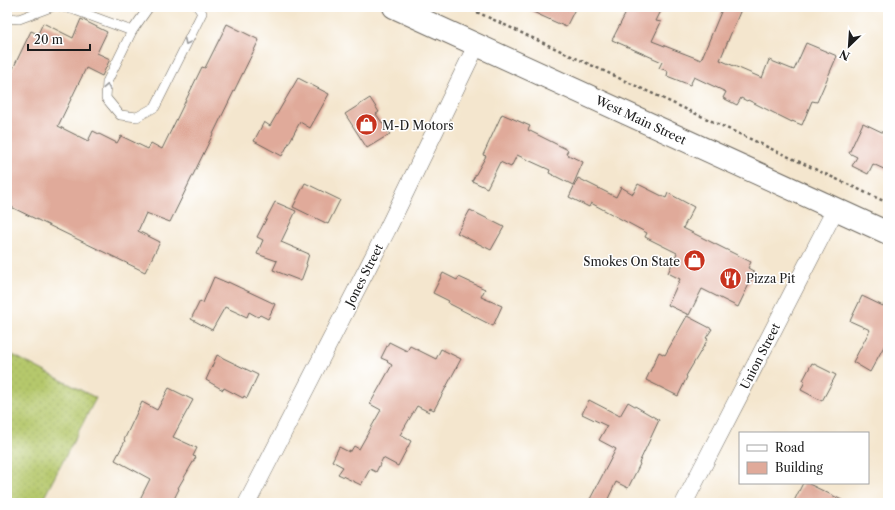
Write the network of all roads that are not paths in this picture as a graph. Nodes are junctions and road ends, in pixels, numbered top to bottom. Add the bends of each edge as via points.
1 (51, 7) edge
2 (62, 7) edge
3 (149, 7) edge
4 (394, 7) edge
5 (201, 9) edge
6 (7, 18) edge
7 (132, 31) junction
8 (477, 44) junction
9 (835, 210) junction
10 (888, 234) edge
11 (247, 503) edge
12 (684, 503) edge

1 - 6 lane via 19,19
2 - 7 lane
3 - 7 lane
4 - 8 main road, West Main Street
5 -> 7 lane via 155,107 137,116 120,115 106,98 108,82
8 - 9 main road, West Main Street
8 - 11 street, Jones Street
9 - 10 main road, West Main Street
9 - 12 street, Union Street

